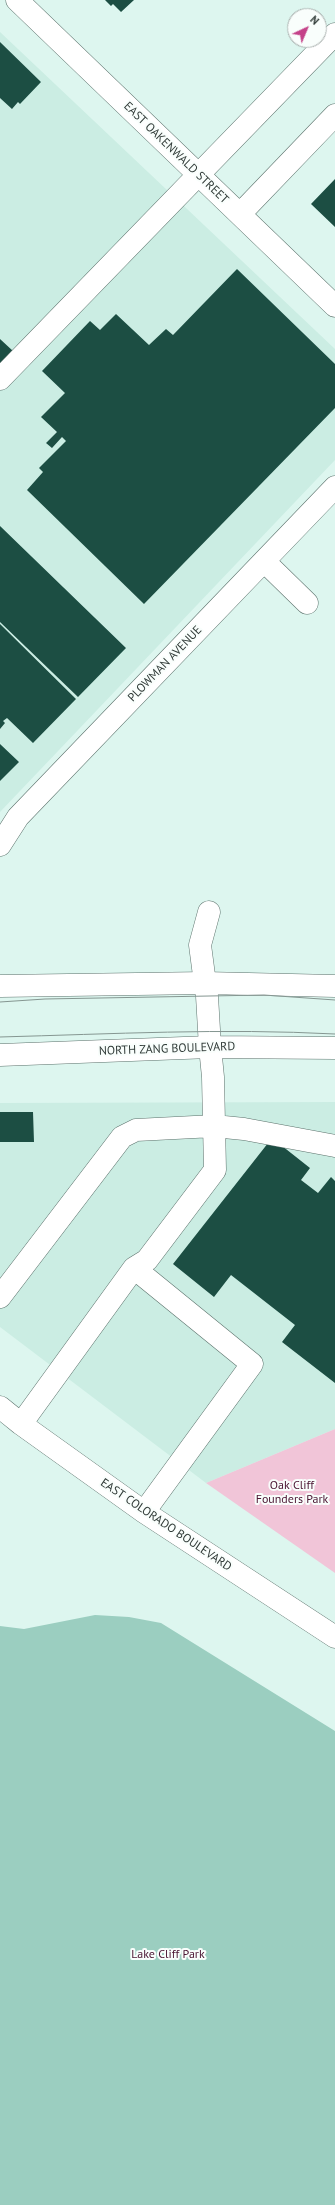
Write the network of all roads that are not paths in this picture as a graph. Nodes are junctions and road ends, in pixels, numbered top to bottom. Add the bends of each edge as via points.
1 (17, 0) edge
2 (335, 34) edge
3 (335, 115) edge
4 (198, 174) junction
5 (240, 214) junction
6 (335, 306) edge
7 (0, 379) edge
8 (335, 487) edge
9 (264, 561) junction
10 (307, 603) dead end
11 (0, 846) edge
12 (209, 912) dead end
13 (205, 983) junction
14 (0, 986) edge
15 (335, 986) edge
16 (210, 1047) junction
17 (335, 1048) edge
18 (0, 1055) edge
19 (214, 1126) junction
20 (335, 1146) edge
21 (134, 1268) junction
22 (0, 1297) edge
23 (0, 1407) edge
24 (21, 1424) junction
25 (144, 1512) junction
26 (335, 1637) edge

1 - 4 street, EAST OAKENWALD STREET
2 - 4 street
3 - 5 street
4 - 5 street, EAST OAKENWALD STREET
4 - 7 street
5 - 6 street, EAST OAKENWALD STREET
8 - 9 street, PLOWMAN AVENUE
9 - 10 street
9 - 11 street, PLOWMAN AVENUE via 18,817
12 - 13 street via 200,945
13 - 14 street
13 - 15 street
13 - 16 street
16 - 17 street, NORTH ZANG BOULEVARD
16 - 18 street, NORTH ZANG BOULEVARD
16 - 19 street
19 - 20 street via 244,1128
19 - 21 street via 215,1170 147,1260
19 - 22 street via 136,1130 122,1137
21 - 24 street
21 - 25 street via 252,1364
23 - 24 street, EAST COLORADO BOULEVARD
24 - 25 street, EAST COLORADO BOULEVARD
25 - 26 street, EAST COLORADO BOULEVARD

